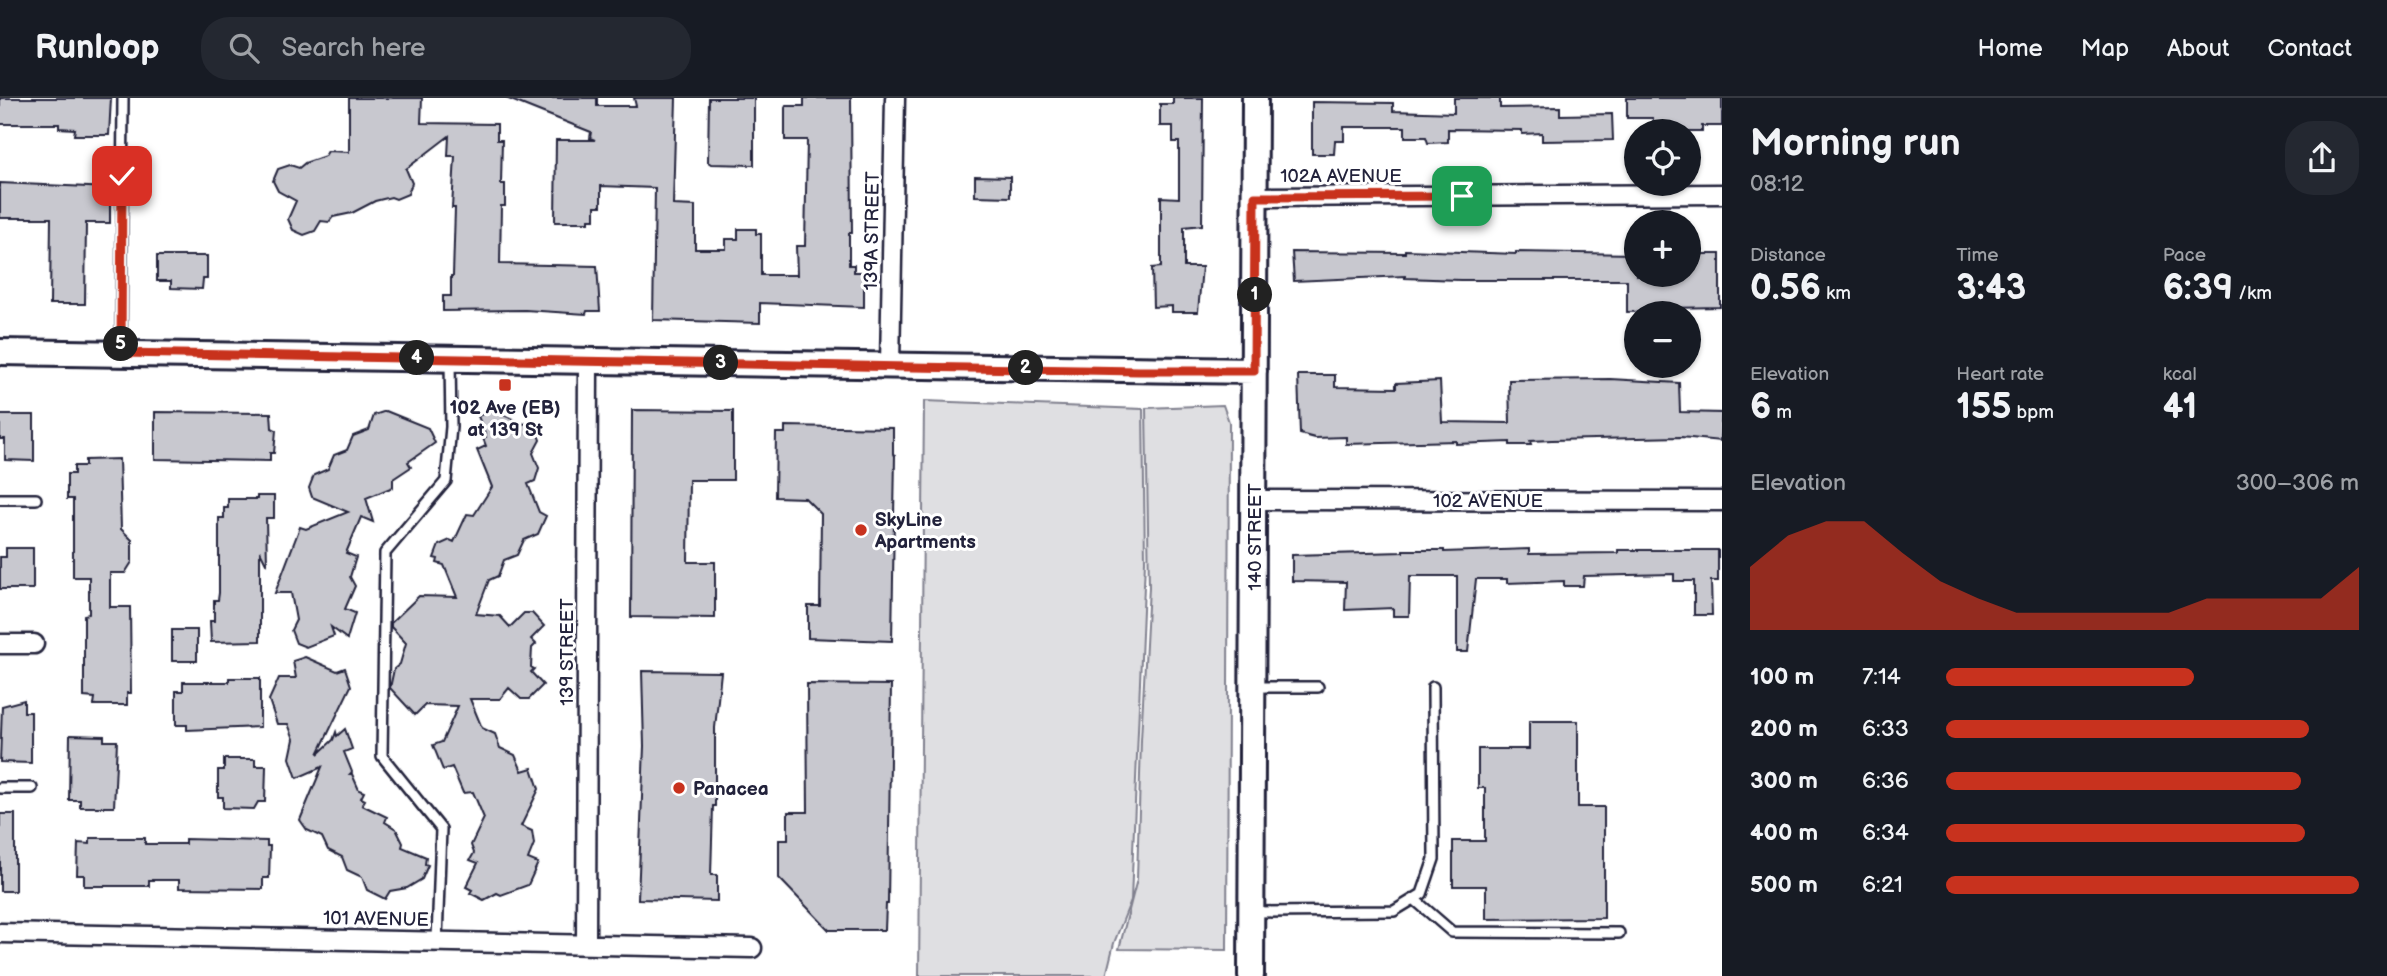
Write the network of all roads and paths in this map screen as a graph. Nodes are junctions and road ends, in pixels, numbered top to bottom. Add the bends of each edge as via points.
1 (123, 98) edge
2 (895, 98) edge
3 (1255, 98) edge
4 (1722, 194) edge
5 (1255, 197) junction
6 (0, 352) edge
7 (121, 353) junction
8 (450, 358) junction
9 (588, 361) junction
10 (890, 365) junction
11 (1254, 371) junction
12 (0, 499) edge
13 (36, 499) dead end
14 (1254, 500) junction
15 (1722, 500) edge
16 (0, 644) edge
17 (34, 644) dead end
18 (1252, 687) junction
19 (1318, 687) dead end
20 (1433, 687) dead end
21 (0, 788) edge
22 (32, 788) dead end
23 (1414, 899) junction
24 (1251, 912) junction
25 (0, 933) edge
26 (1619, 933) dead end
27 (437, 940) junction
28 (586, 944) junction
29 (752, 948) dead end
30 (1251, 976) edge

1 - 7 lane
2 - 10 street, 139A STREET
3 - 5 street, 140 STREET
4 - 5 street, 102A AVENUE
5 - 11 street, 140 STREET
6 - 7 street
7 - 8 street
8 - 9 street
8 - 27 lane via 446,481 385,553 382,755 441,829
9 - 10 street
9 - 28 street, 139 STREET
10 - 11 street
11 - 14 street, 140 STREET
12 - 13 lane
14 - 15 street, 102 AVENUE
14 - 18 street, 140 STREET
16 - 17 street
18 - 19 lane
18 - 24 street, 140 STREET
20 - 23 lane via 1434,859 1422,894
21 - 22 lane
23 - 24 lane via 1394,911
23 - 26 lane via 1452,932
24 - 30 street, 140 STREET
25 - 27 street, 101 AVENUE
27 - 28 street, 101 AVENUE
28 - 29 street, 101 AVENUE

